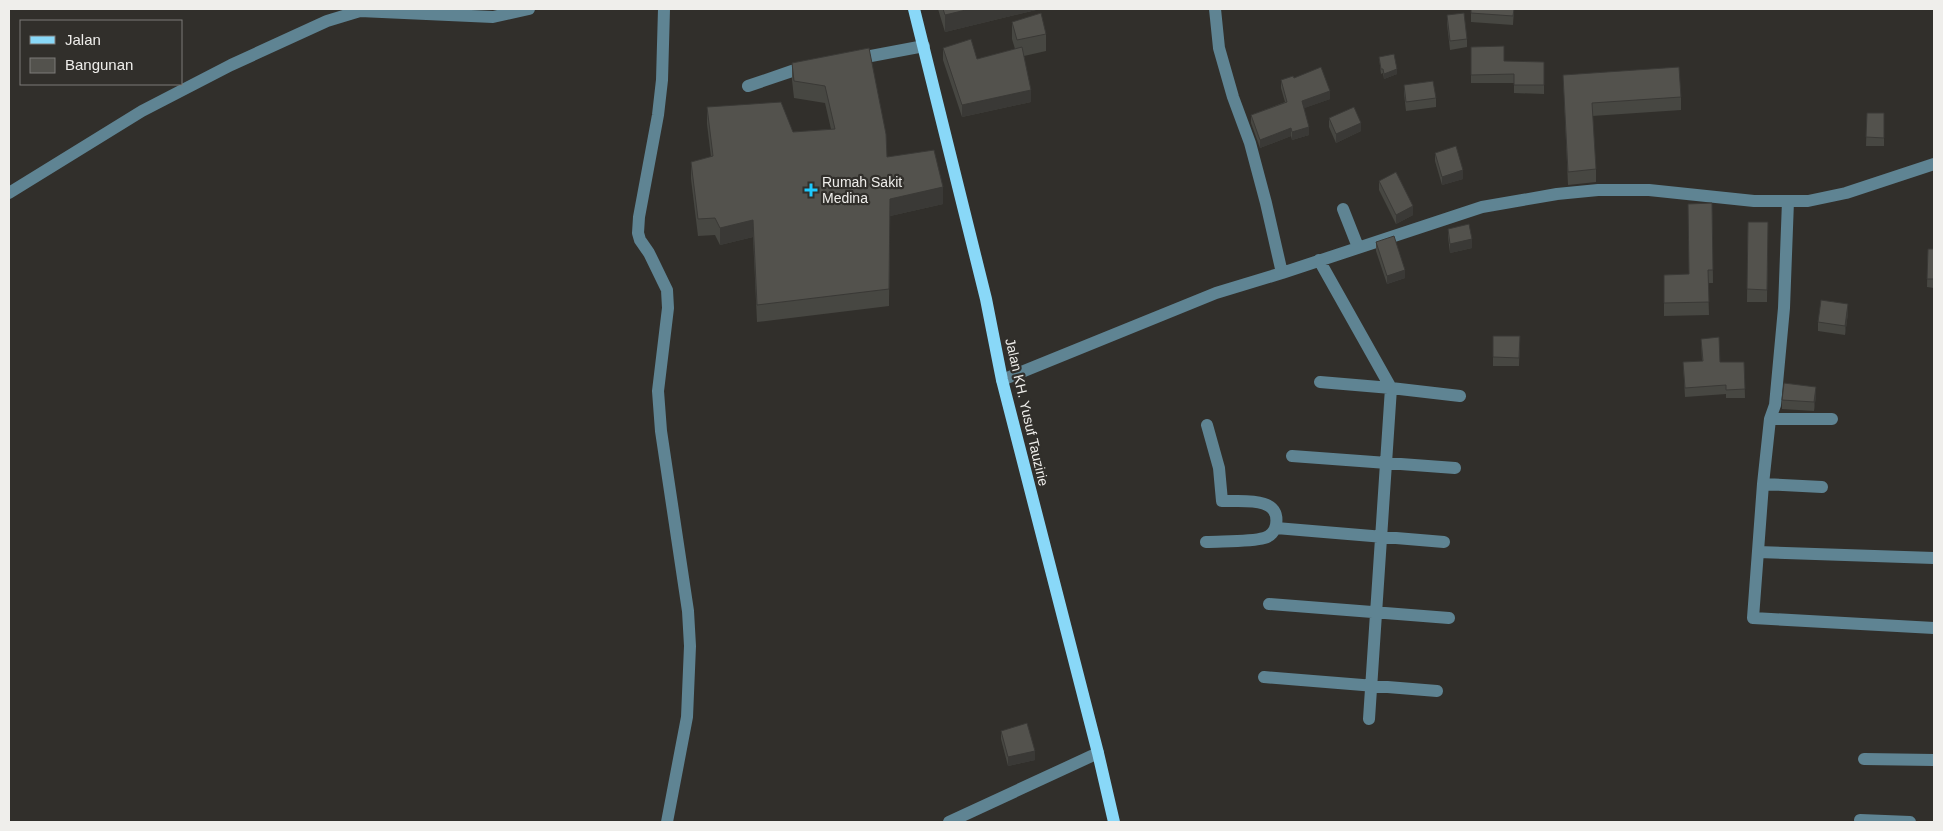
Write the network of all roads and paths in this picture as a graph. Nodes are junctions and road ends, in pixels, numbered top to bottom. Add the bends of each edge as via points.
1 (529, 9) edge
2 (664, 9) edge
3 (914, 9) edge
4 (1215, 9) edge
5 (924, 46) junction
6 (839, 62) edge
7 (820, 66) edge
8 (748, 86) dead end
9 (1934, 164) edge
10 (9, 193) edge
11 (1788, 201) junction
12 (1344, 209) dead end
13 (1358, 248) junction
14 (1319, 260) junction
15 (1282, 273) junction
16 (1002, 380) junction
17 (1320, 382) dead end
18 (1391, 388) junction
19 (1460, 396) dead end
20 (1770, 419) junction
21 (1832, 419) dead end
22 (1207, 425) dead end
23 (1292, 456) dead end
24 (1386, 463) junction
25 (1455, 468) dead end
26 (1763, 484) junction
27 (1822, 487) dead end
28 (1276, 528) junction
29 (1381, 537) junction
30 (1206, 542) dead end
31 (1444, 542) dead end
32 (1758, 552) junction
33 (1934, 558) edge
34 (1268, 604) dead end
35 (1376, 612) junction
36 (1449, 618) dead end
37 (1934, 628) edge
38 (1264, 677) dead end
39 (1371, 686) junction
40 (1437, 691) dead end
41 (1369, 719) dead end
42 (1098, 753) junction
43 (1864, 759) dead end
44 (1934, 760) edge
45 (1860, 820) dead end
46 (667, 822) edge
47 (949, 822) edge
48 (1114, 822) edge
49 (1910, 822) edge

1 - 10 street via 493,18 360,11 327,21 142,111
2 - 46 street via 658,115 638,233 667,290 668,308 658,391 690,646 686,717
3 - 5 main road, Jalan KH. Yusuf Tauzirie
4 - 15 street via 1219,48 1250,143
5 - 6 street
5 - 16 main road, Jalan KH. Yusuf Tauzirie via 986,300
7 - 8 street via 792,71
9 - 11 street via 1846,193
11 - 13 street via 1754,201 1649,190 1557,194 1482,207
11 - 20 street via 1784,308 1775,405
12 - 13 street
13 - 14 street
14 - 15 street
14 - 18 street
15 - 16 street via 1216,293
16 - 42 main road, Jalan KH. Yusuf Tauzirie
17 - 18 street
18 - 19 street
18 - 24 street
20 - 21 street
20 - 26 street
22 - 28 street via 1219,468 1222,501 1266,504 1275,512
23 - 24 street
24 - 25 street
24 - 29 street
26 - 27 street
26 - 32 street
28 - 29 street
28 - 30 street via 1264,538
29 - 31 street
29 - 35 street
32 - 33 street
32 - 37 street via 1753,618
34 - 35 street
35 - 36 street
35 - 39 street
38 - 39 street
39 - 40 street
39 - 41 street
42 - 47 street
42 - 48 main road, Jalan KH. Yusuf Tauzirie
43 - 44 street
45 - 49 street

